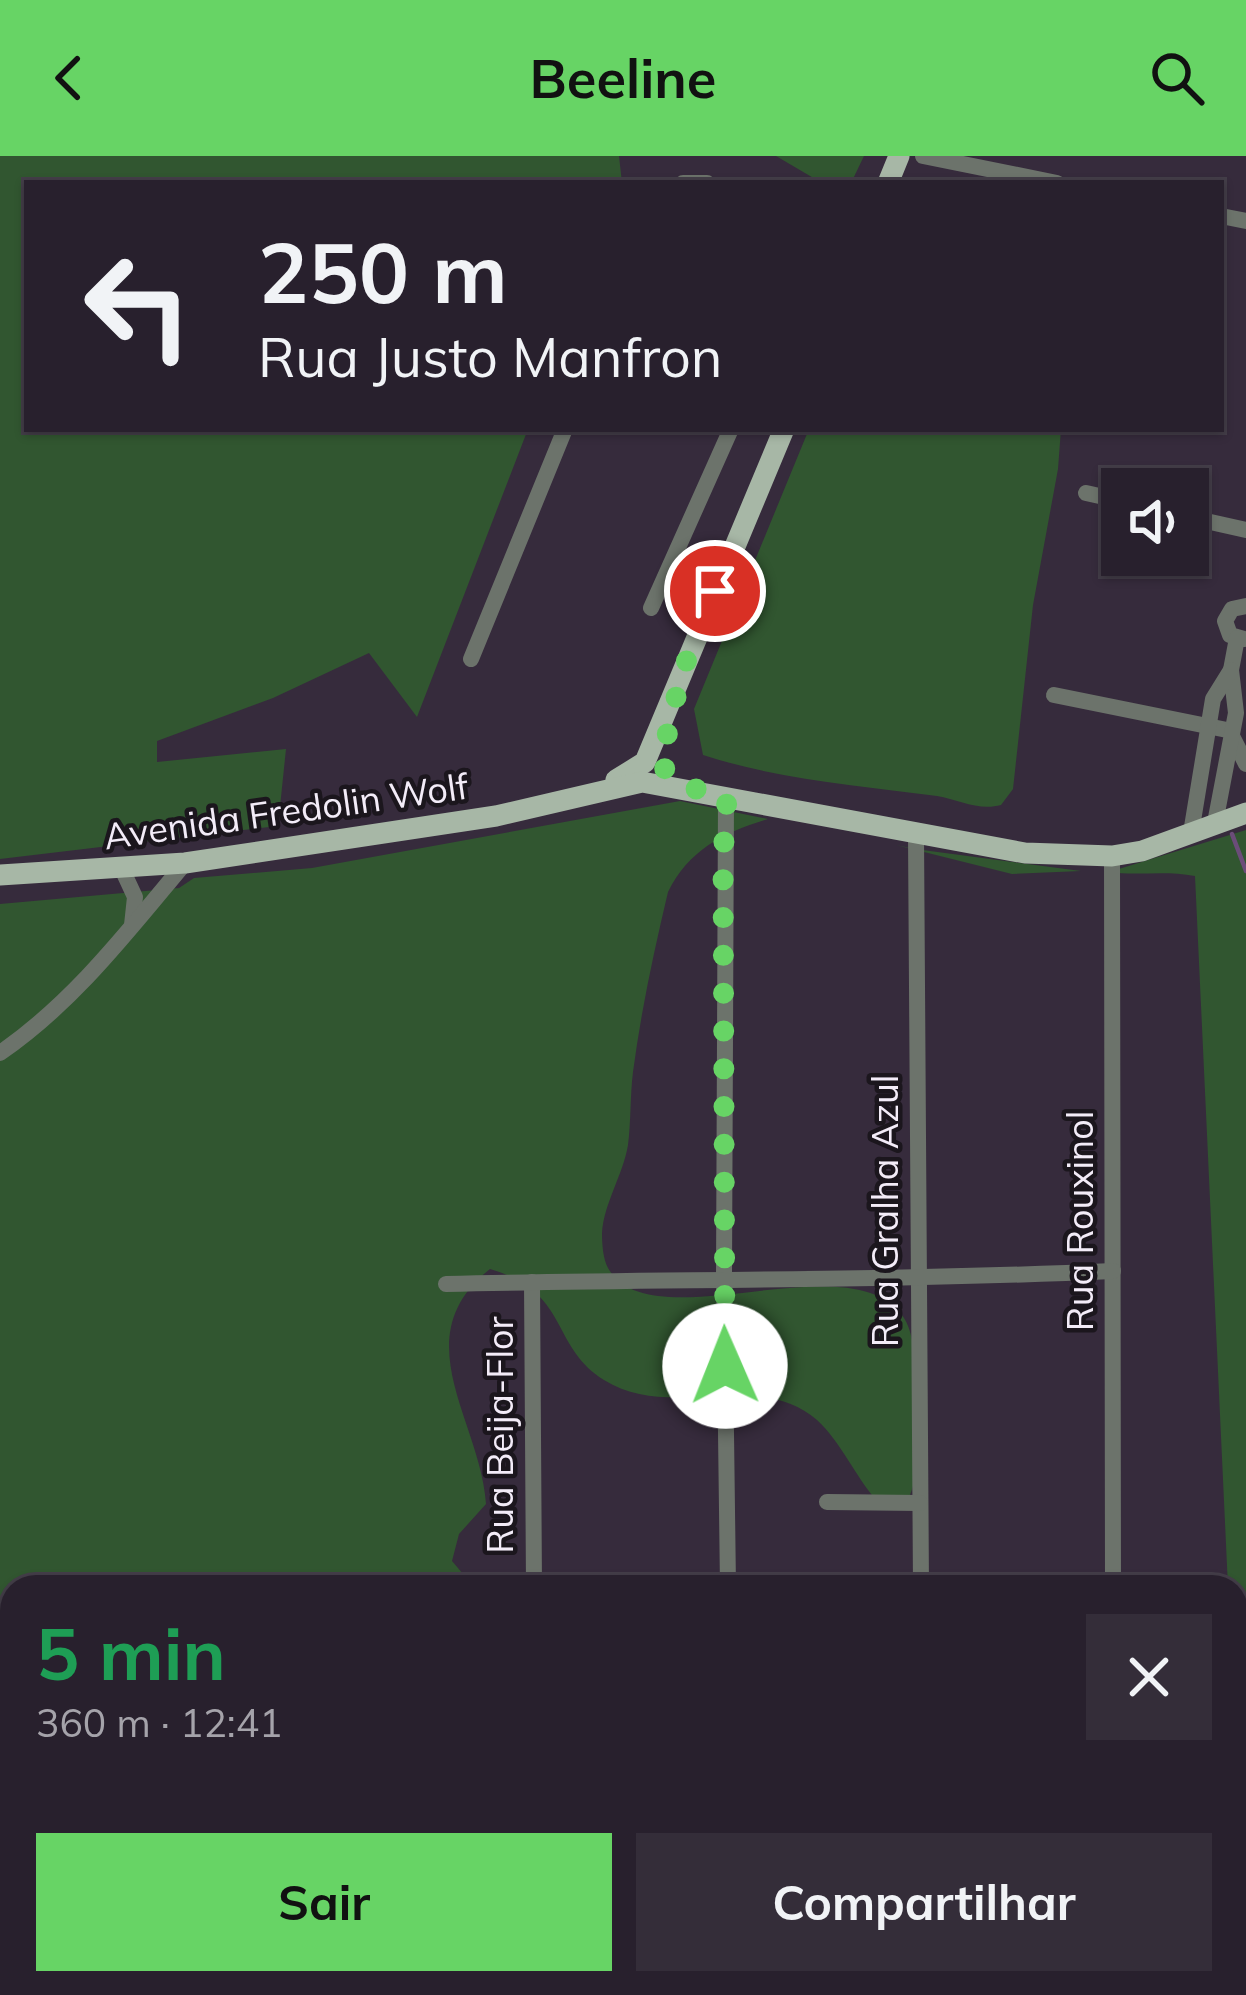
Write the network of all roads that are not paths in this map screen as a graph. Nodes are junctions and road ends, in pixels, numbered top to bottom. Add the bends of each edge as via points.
1 (923, 156) edge
2 (1043, 180) edge
3 (564, 432) edge
4 (730, 432) edge
5 (783, 432) edge
6 (1085, 493) dead end
7 (1101, 496) edge
8 (1209, 522) edge
9 (1246, 530) edge
10 (1246, 606) edge
11 (651, 608) dead end
12 (1241, 638) edge
13 (471, 658) dead end
14 (1231, 670) junction
15 (1054, 695) dead end
16 (1208, 726) junction
17 (1232, 734) junction
18 (1246, 764) edge
19 (650, 772) junction
20 (727, 799) junction
21 (1246, 813) edge
22 (1215, 823) junction
23 (1191, 833) junction
24 (916, 835) junction
25 (1112, 856) junction
26 (185, 863) junction
27 (122, 869) junction
28 (0, 875) edge
29 (132, 926) junction
30 (0, 1053) edge
31 (1113, 1271) junction
32 (724, 1278) junction
33 (919, 1280) junction
34 (532, 1282) junction
35 (446, 1284) dead end
36 (827, 1502) dead end
37 (920, 1503) junction
38 (534, 1575) edge
39 (728, 1575) edge
40 (921, 1575) edge
41 (1113, 1575) edge

1 - 2 street
3 - 13 street
4 - 11 street
5 - 19 main road via 682,672
6 - 7 street
8 - 9 street
10 - 12 street via 1226,617 1226,629
12 - 14 street
14 - 16 street
14 - 17 street
15 - 16 street
16 - 17 street
16 - 23 street
17 - 18 street
17 - 22 street
19 - 20 main road
19 - 26 main road, Avenida Fredolin Wolf via 496,816
20 - 24 main road
20 - 32 street
21 - 22 main road
22 - 23 main road
23 - 25 main road
24 - 25 main road via 1025,854
24 - 33 street, Rua Gralha Azul
25 - 31 street, Rua Rouxinol
26 - 27 main road, Avenida Fredolin Wolf
26 - 29 street
27 - 28 main road, Avenida Fredolin Wolf
27 - 29 street via 135,897
29 - 30 street via 82,984
31 - 33 street
31 - 41 street, Rua Rouxinol
32 - 33 street
32 - 34 street
32 - 39 street
33 - 37 street, Rua Gralha Azul
34 - 35 street
34 - 38 street, Rua Beija-Flor
36 - 37 street
37 - 40 street, Rua Gralha Azul

